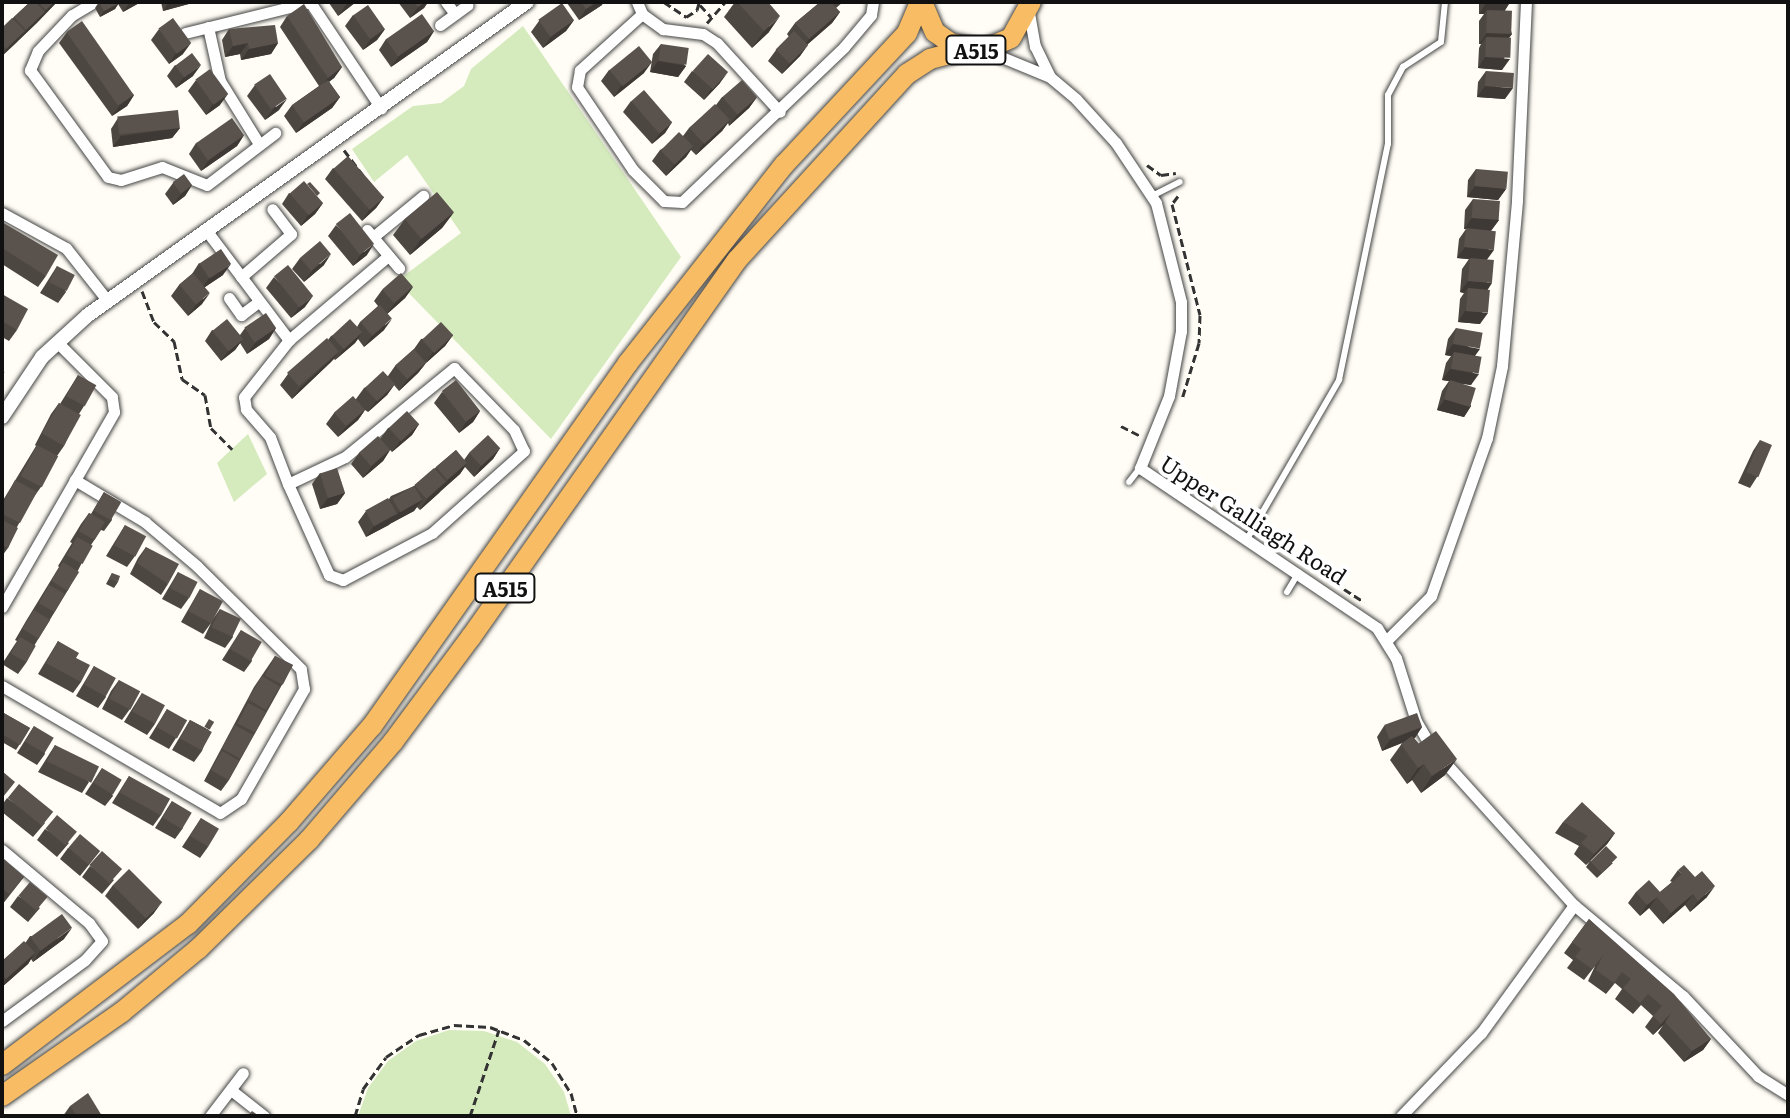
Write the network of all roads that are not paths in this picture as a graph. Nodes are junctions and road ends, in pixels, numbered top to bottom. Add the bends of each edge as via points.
1 (94, 2) edge
2 (310, 2) edge
3 (446, 2) edge
4 (527, 2) edge
5 (873, 2) edge
6 (921, 2) edge
7 (1445, 2) edge
8 (1526, 2) edge
9 (468, 5) dead end
10 (1030, 7) edge
11 (640, 8) edge
12 (455, 14) junction
13 (440, 25) dead end
14 (208, 27) junction
15 (185, 33) edge
16 (975, 50) junction
17 (1050, 77) junction
18 (381, 108) junction
19 (780, 112) junction
20 (275, 133) dead end
21 (259, 144) junction
22 (1180, 182) dead end
23 (423, 196) dead end
24 (1152, 196) junction
25 (272, 209) dead end
26 (2, 213) edge
27 (206, 230) junction
28 (388, 256) junction
29 (399, 268) dead end
30 (241, 277) junction
31 (229, 298) dead end
32 (107, 300) junction
33 (258, 302) junction
34 (289, 340) junction
35 (58, 343) junction
36 (2, 417) edge
37 (1140, 468) junction
38 (75, 480) junction
39 (1129, 482) dead end
40 (288, 484) junction
41 (1247, 539) junction
42 (1299, 572) junction
43 (8, 585) edge
44 (1287, 592) dead end
45 (2, 607) edge
46 (1386, 641) junction
47 (2, 686) edge
48 (2, 850) edge
49 (1574, 905) junction
50 (2, 1021) edge
51 (2, 1065) edge
52 (243, 1073) dead end
53 (231, 1090) junction
54 (1788, 1095) edge
55 (2, 1096) edge
56 (210, 1116) edge
57 (264, 1116) edge
58 (1401, 1116) edge

1 - 21 street via 72,15 38,51 30,70 108,177 121,180 162,167 207,185
2 - 14 street
2 - 18 street
3 - 12 street
4 - 18 street
5 - 19 street via 871,15 844,47
6 - 16 highway, A515 via 935,32
6 - 51 highway, A515 via 907,33 784,165 628,363 372,726 289,822 188,924
7 - 41 lane via 1441,42 1403,67 1388,95 1388,144 1339,380
8 - 46 street via 1517,200 1502,366 1487,438 1431,596
9 - 12 street
10 - 16 highway, A515 via 1011,38
10 - 17 street, Upper Galliagh Road via 1035,46
11 - 19 street via 663,29 703,34
11 - 19 street via 576,78 633,170 664,201 682,202
12 - 13 street
14 - 15 street
14 - 21 street via 220,81
16 - 17 street, Upper Galliagh Road
16 - 55 highway, A515 via 930,59 907,74 737,260 471,637 393,742 309,840 198,949 122,1012
17 - 24 street, Upper Galliagh Road via 1116,143
18 - 27 street
20 - 21 street
22 - 24 lane
23 - 28 street via 370,233
24 - 37 street, Upper Galliagh Road via 1167,235 1181,302 1176,367
25 - 30 street via 291,234
26 - 32 street via 66,248
27 - 30 street
27 - 32 street
28 - 29 street
28 - 34 street
30 - 33 street
31 - 33 street via 241,315
32 - 35 street
33 - 34 street
34 - 40 street via 244,397 246,409 270,437
35 - 36 street via 42,357
35 - 38 street via 114,405
37 - 39 lane
37 - 41 street, Upper Galliagh Road
38 - 43 street
38 - 47 street via 145,522 197,566 301,669 304,689 241,799 220,813
40 - 40 street via 329,575 343,580 432,533 524,451 514,430 454,368 345,457
41 - 42 street, Upper Galliagh Road
42 - 44 lane
42 - 46 street, Upper Galliagh Road via 1354,609
43 - 45 street
46 - 49 street, Upper Galliagh Road via 1431,747
48 - 50 street via 89,923 102,941 85,960
49 - 54 street, Upper Galliagh Road via 1683,996 1758,1076
49 - 58 street via 1481,1033
52 - 53 street
53 - 56 street
53 - 57 street

